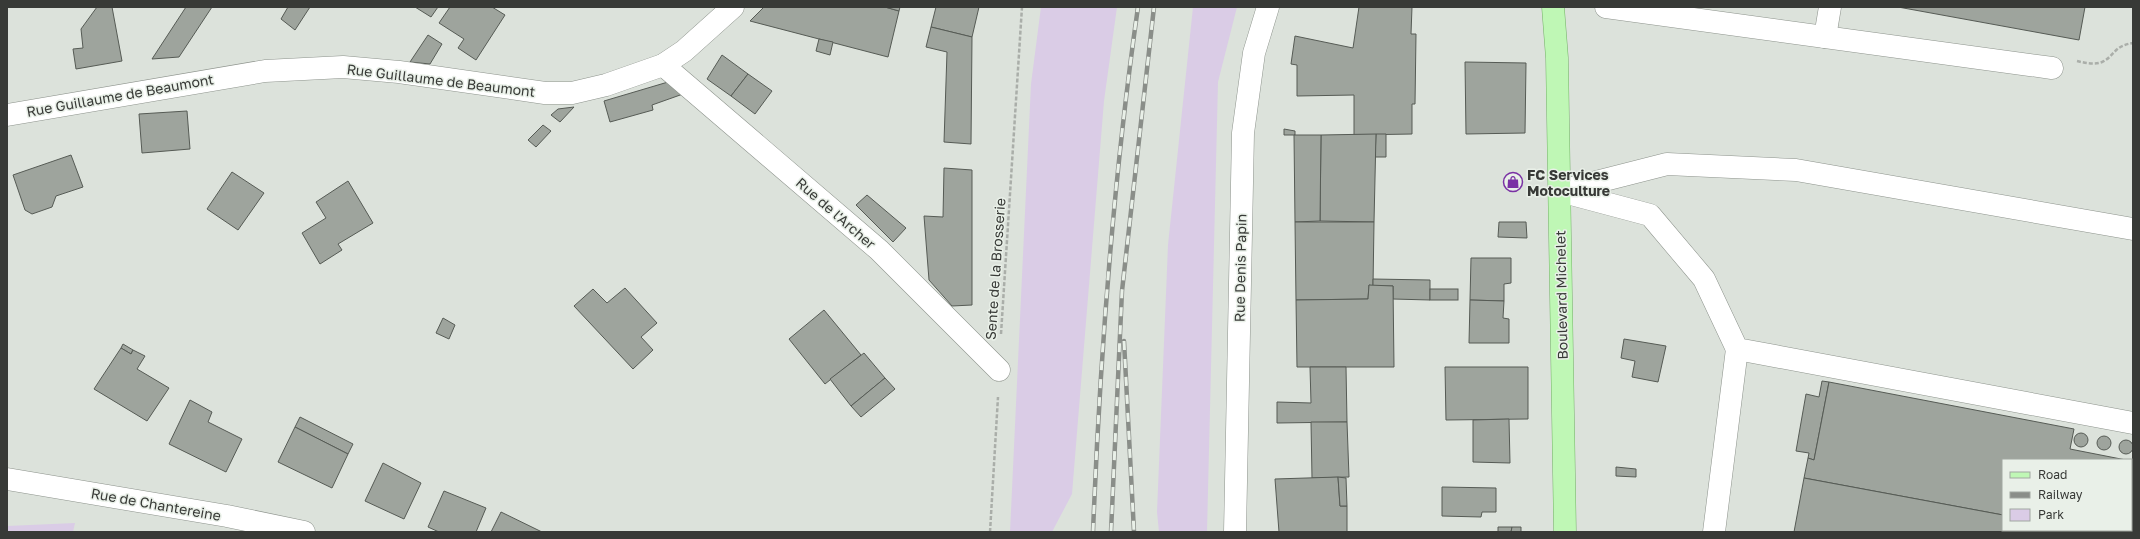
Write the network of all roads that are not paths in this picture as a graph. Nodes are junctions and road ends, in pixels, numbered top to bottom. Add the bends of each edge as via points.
1 (733, 7) edge
2 (1268, 7) edge
3 (1553, 7) edge
4 (1562, 7) edge
5 (1606, 7) edge
6 (1830, 7) edge
7 (1825, 37) junction
8 (1557, 58) junction
9 (663, 65) junction
10 (2052, 68) road end
11 (7, 115) edge
12 (1560, 191) junction
13 (2133, 229) edge
14 (1737, 349) junction
15 (999, 370) road end
16 (2133, 422) edge
17 (7, 479) edge
18 (304, 532) edge
19 (1235, 532) edge
20 (1565, 532) edge
21 (1714, 532) edge

1 - 9 street, Rue Guillaume de Beaumont via 684,51
2 - 19 street, Rue Denis Papin via 1254,53 1243,133
3 - 8 main road, Boulevard Michelet
4 - 8 main road, Boulevard Michelet
5 - 7 street
6 - 7 street
7 - 10 street
8 - 12 main road, Boulevard Michelet
9 - 11 street, Rue Guillaume de Beaumont via 606,85 572,92 545,93 399,72 351,68 265,71
9 - 15 street, Rue de l'Archer via 879,250
12 - 13 street via 1667,164 1796,170
12 - 14 street via 1650,215 1704,279
12 - 20 main road, Boulevard Michelet
14 - 16 street
14 - 21 street
17 - 18 street, Rue de Chantereine via 227,516

